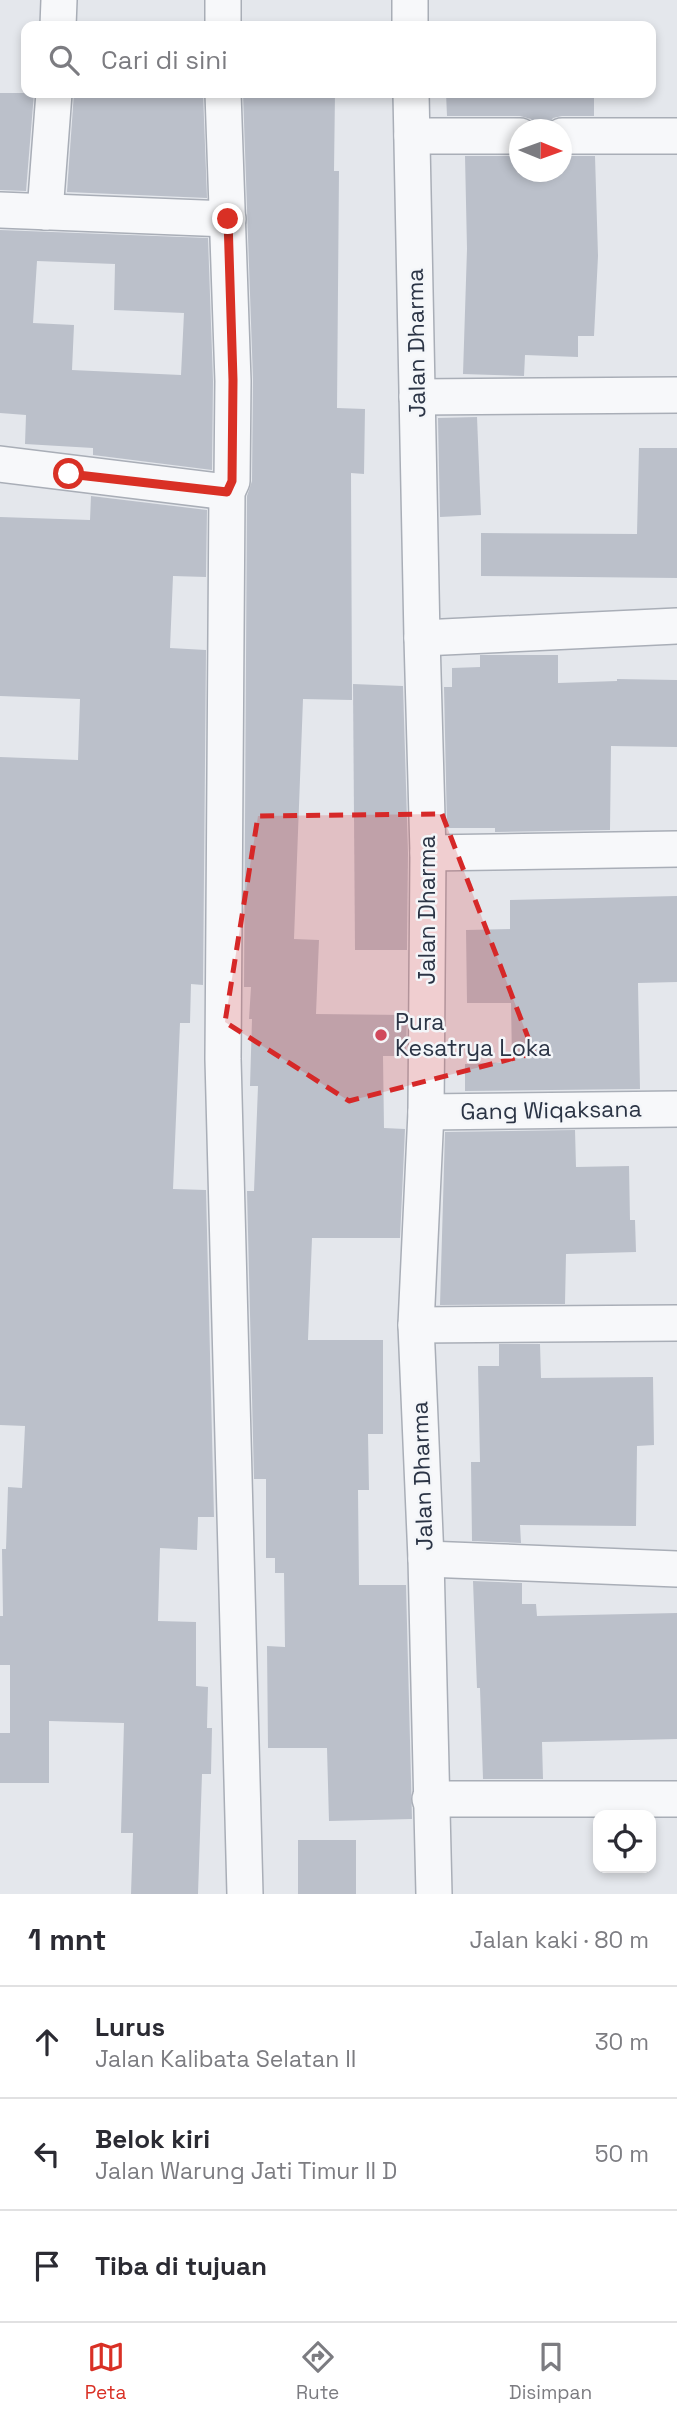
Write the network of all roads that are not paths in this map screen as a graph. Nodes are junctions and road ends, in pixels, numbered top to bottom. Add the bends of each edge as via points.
1 (59, 0) edge
2 (223, 0) edge
3 (410, 0) edge
4 (58, 21) edge
5 (223, 21) edge
6 (410, 21) edge
7 (54, 98) edge
8 (223, 98) edge
9 (411, 98) edge
10 (412, 136) junction
11 (509, 136) edge
12 (572, 136) edge
13 (677, 136) edge
14 (0, 210) edge
15 (45, 212) junction
16 (228, 219) junction
17 (677, 395) edge
18 (417, 397) junction
19 (0, 464) edge
20 (227, 492) junction
21 (677, 626) edge
22 (422, 638) junction
23 (677, 849) edge
24 (428, 853) junction
25 (677, 1109) edge
26 (426, 1112) junction
27 (677, 1323) edge
28 (416, 1325) junction
29 (426, 1559) junction
30 (677, 1569) edge
31 (430, 1799) junction
32 (677, 1800) edge
33 (245, 1894) edge
34 (434, 1894) edge

1 - 4 street
2 - 5 street
3 - 6 street
7 - 15 street
8 - 16 street
9 - 10 street, Jalan Dharma
10 - 11 street
10 - 18 street, Jalan Dharma
12 - 13 street
14 - 15 street
15 - 16 street
16 - 20 street via 233,405 232,481
17 - 18 street
18 - 22 street, Jalan Dharma
19 - 20 street
20 - 33 street via 223,1059
21 - 22 street
22 - 24 street, Jalan Dharma
23 - 24 street
24 - 26 street, Jalan Dharma
25 - 26 street, Gang Wiqaksana
26 - 28 street, Jalan Dharma
27 - 28 street
28 - 29 street, Jalan Dharma
29 - 30 street
29 - 31 street, Jalan Dharma
31 - 32 street
31 - 34 street, Jalan Dharma

